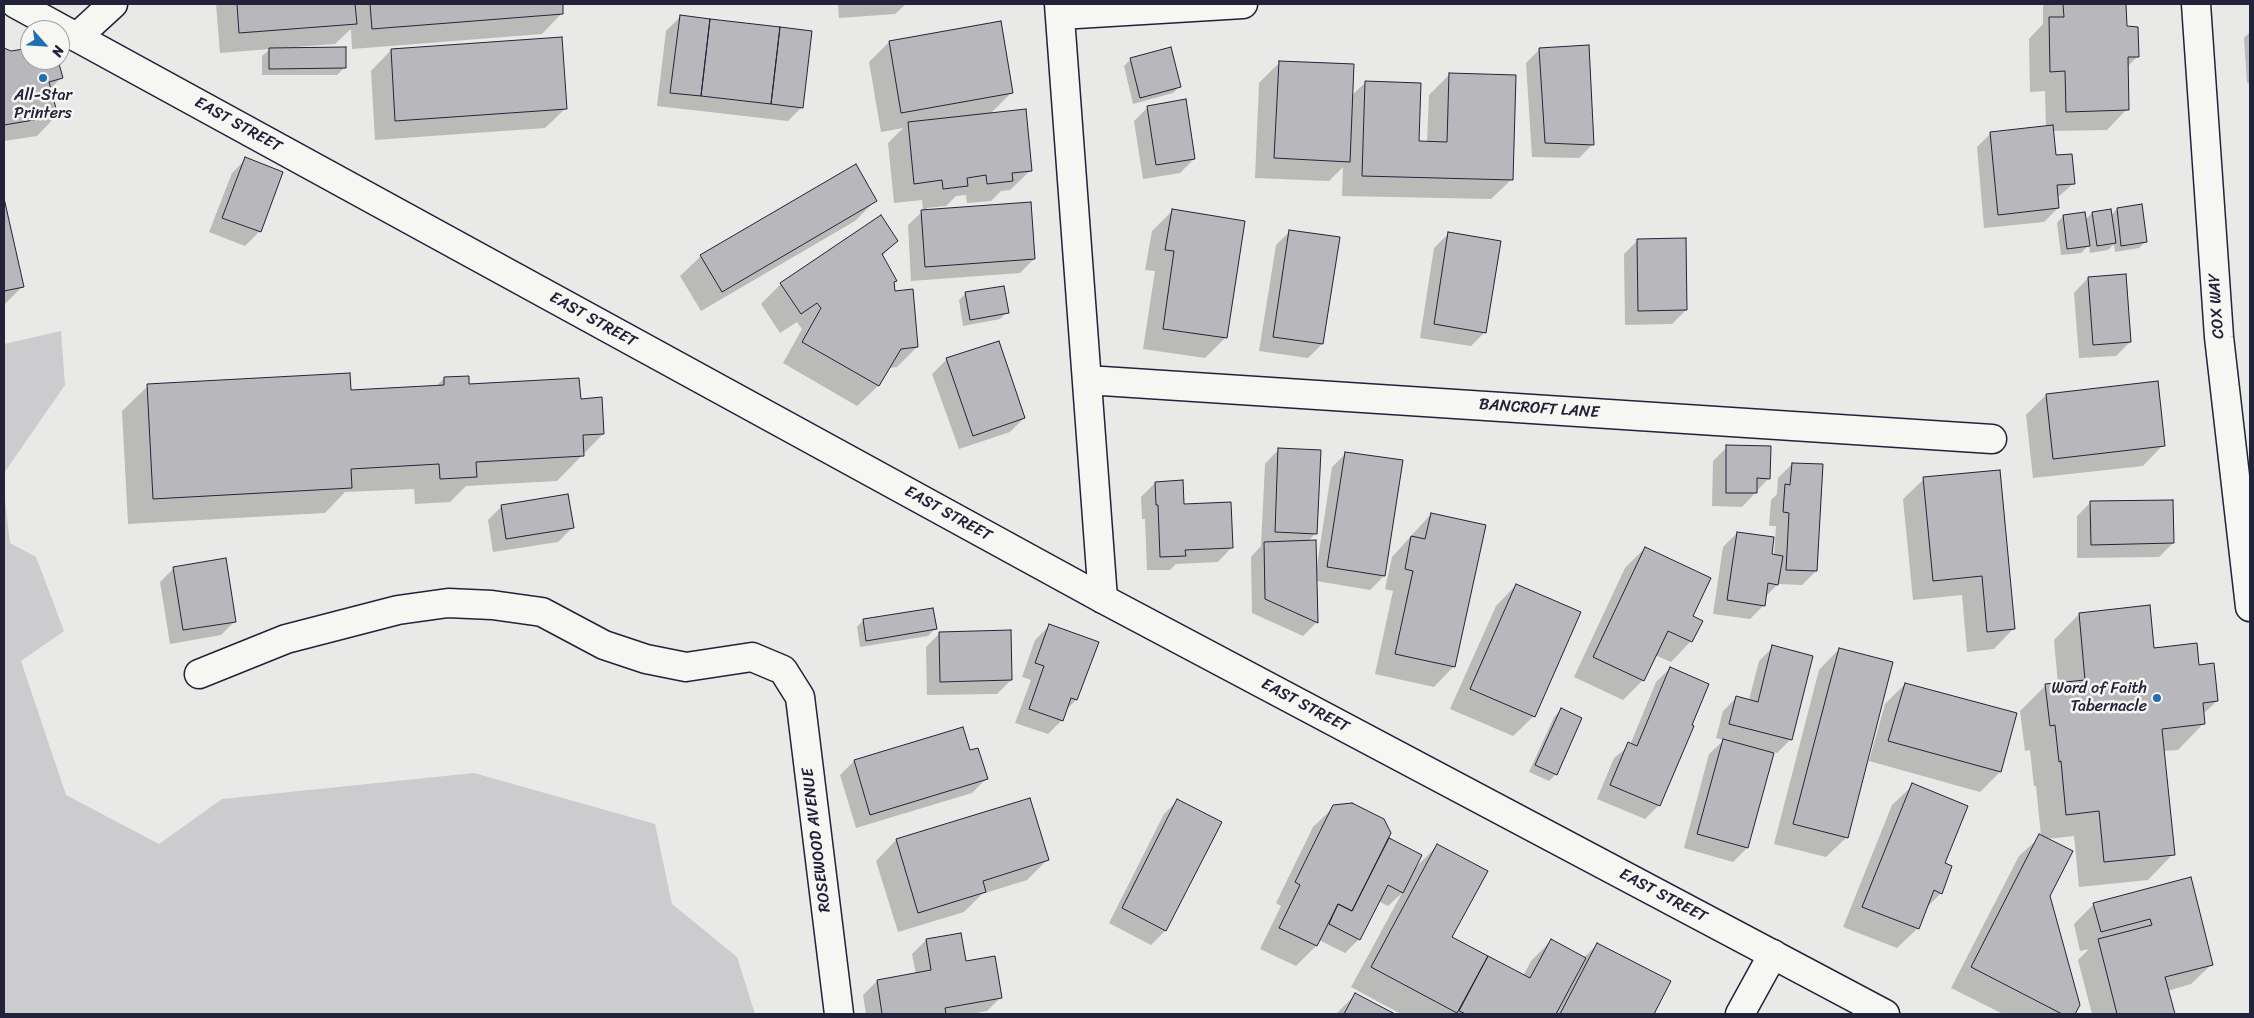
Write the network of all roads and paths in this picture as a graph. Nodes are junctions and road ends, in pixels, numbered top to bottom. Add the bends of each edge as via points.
1 (16, 4) edge
2 (113, 4) edge
3 (1242, 4) edge
4 (2196, 4) edge
5 (1059, 9) edge
6 (77, 37) junction
7 (1087, 380) junction
8 (1992, 439) dead end
9 (1103, 599) junction
10 (2250, 607) edge
11 (199, 674) dead end
12 (1773, 954) junction
13 (838, 1014) edge
14 (1740, 1014) edge
15 (1885, 1014) edge

1 - 6 street, EAST STREET
2 - 6 street
3 - 5 street
4 - 10 street, COX WAY via 2219,337
5 - 7 street
6 - 9 street, EAST STREET
7 - 8 street, BANCROFT LANE
7 - 9 street
9 - 12 street, EAST STREET
11 - 13 street, ROSEWOOD AVENUE via 286,639 398,610 448,603 542,612 604,645 646,659 686,666 752,657 783,670 800,697
12 - 14 street
12 - 15 street, EAST STREET

